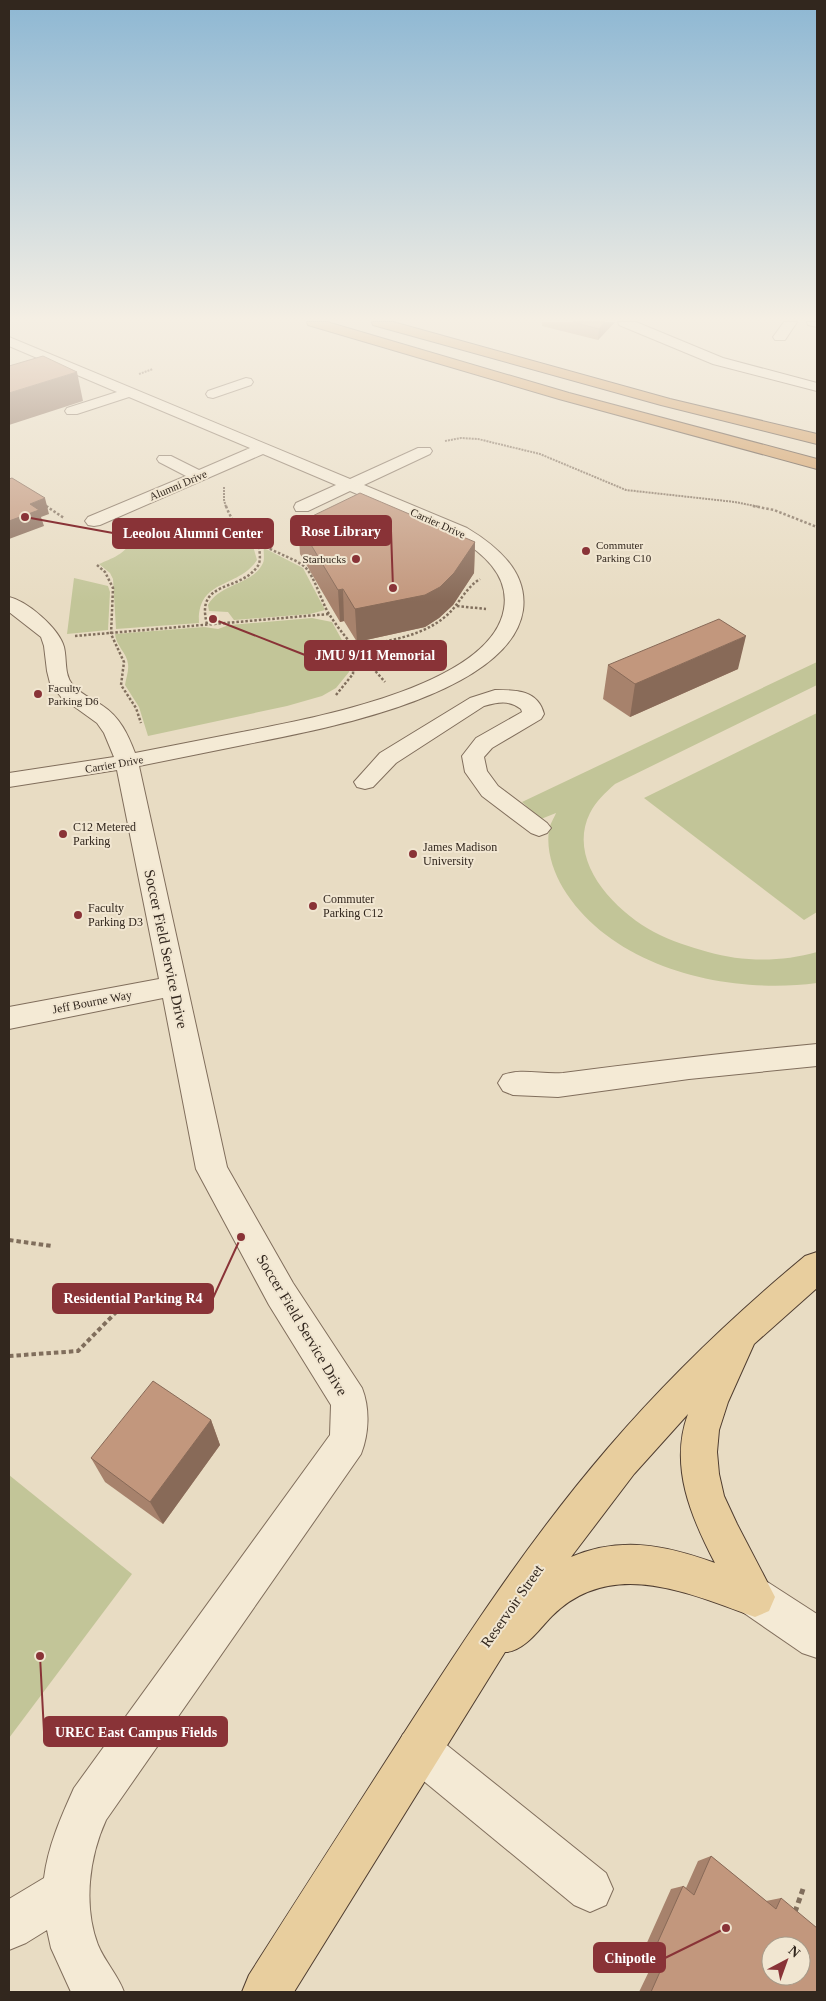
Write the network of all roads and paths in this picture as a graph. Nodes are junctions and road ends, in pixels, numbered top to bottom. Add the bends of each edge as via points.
1 (184, 415) edge
2 (630, 415) edge
3 (723, 415) edge
4 (817, 439) edge
5 (262, 449) junction
6 (424, 451) joint
7 (165, 460) dead end
8 (817, 464) edge
9 (199, 476) junction
10 (224, 483) dead end
11 (350, 485) junction
12 (40, 502) edge
13 (302, 507) dead end
14 (64, 518) dead end
15 (94, 521) dead end
16 (138, 527) dead end
17 (817, 527) edge
18 (245, 535) junction
19 (259, 544) junction
20 (96, 565) dead end
21 (480, 579) dead end
22 (9, 603) edge
23 (456, 606) junction
24 (486, 609) dead end
25 (329, 614) junction
26 (207, 624) junction
27 (111, 632) junction
28 (52, 640) junction
29 (354, 647) junction
30 (386, 683) dead end
31 (334, 697) dead end
32 (142, 730) dead end
33 (127, 762) junction
34 (45, 775) junction
35 (9, 780) edge
36 (365, 782) dead end
37 (9, 800) edge
38 (539, 828) dead end
39 (174, 986) junction
40 (9, 1018) edge
41 (817, 1055) edge
42 (513, 1083) dead end
43 (9, 1240) edge
44 (52, 1246) dead end
45 (817, 1267) edge
46 (126, 1301) dead end
47 (745, 1330) junction
48 (9, 1356) edge
49 (755, 1597) junction
50 (817, 1638) edge
51 (469, 1669) junction
52 (418, 1749) junction
53 (803, 1889) dead end
54 (590, 1890) dead end
55 (66, 1891) junction
56 (793, 1917) edge
57 (9, 1926) edge
58 (100, 1992) edge
59 (266, 1992) edge

1 - 5 street, Carrier Drive
2 - 8 highway
3 - 4 highway
5 - 9 street, Alumni Drive
5 - 11 street, Carrier Drive
6 - 11 street
6 - 17 path via 451,440 478,438 540,454 626,490 752,505
7 - 9 street
9 - 15 street, Alumni Drive
10 - 18 path via 228,512
11 - 13 street
11 - 33 street, Carrier Drive via 456,529 496,559 509,579 515,601 510,624 498,644 474,665 444,681 349,715
12 - 14 path
16 - 18 path
18 - 19 path
19 - 25 path via 306,568
19 - 26 path via 260,561 253,571 208,598 204,605
20 - 27 path via 111,579
21 - 23 path
22 - 28 street via 41,627
23 - 24 path
23 - 29 path via 425,631
25 - 26 path
25 - 29 path
26 - 27 path
27 - 28 path
27 - 32 path via 124,660 121,685 136,708
28 - 33 street, Soccer Field Service Drive via 56,673 63,687 111,724
29 - 30 path
29 - 31 path via 356,669 350,682
33 - 34 street, Carrier Drive
33 - 39 street, Soccer Field Service Drive
34 - 35 street, Carrier Drive
34 - 37 street
36 - 38 street via 388,758 477,702 495,696 517,696 531,706 533,714 484,743 473,756 476,772 490,791
39 - 40 street, Jeff Bourne Way
39 - 55 street, Soccer Field Service Drive via 212,1169 281,1294 349,1401 348,1440 90,1804 70,1854
41 - 42 street via 558,1085
43 - 44 path
45 - 47 main road, Reservoir Street
46 - 48 path via 78,1351
47 - 49 main road via 701,1430 698,1458 714,1520
47 - 51 main road, Reservoir Street via 705,1368 621,1461 535,1572
49 - 50 street
49 - 51 main road via 665,1566 632,1562 592,1569 557,1585
51 - 52 main road, Reservoir Street
52 - 54 street
52 - 59 main road, Reservoir Street
53 - 56 path
55 - 57 street
55 - 58 street, Soccer Field Service Drive via 68,1928 76,1953 87,1976

